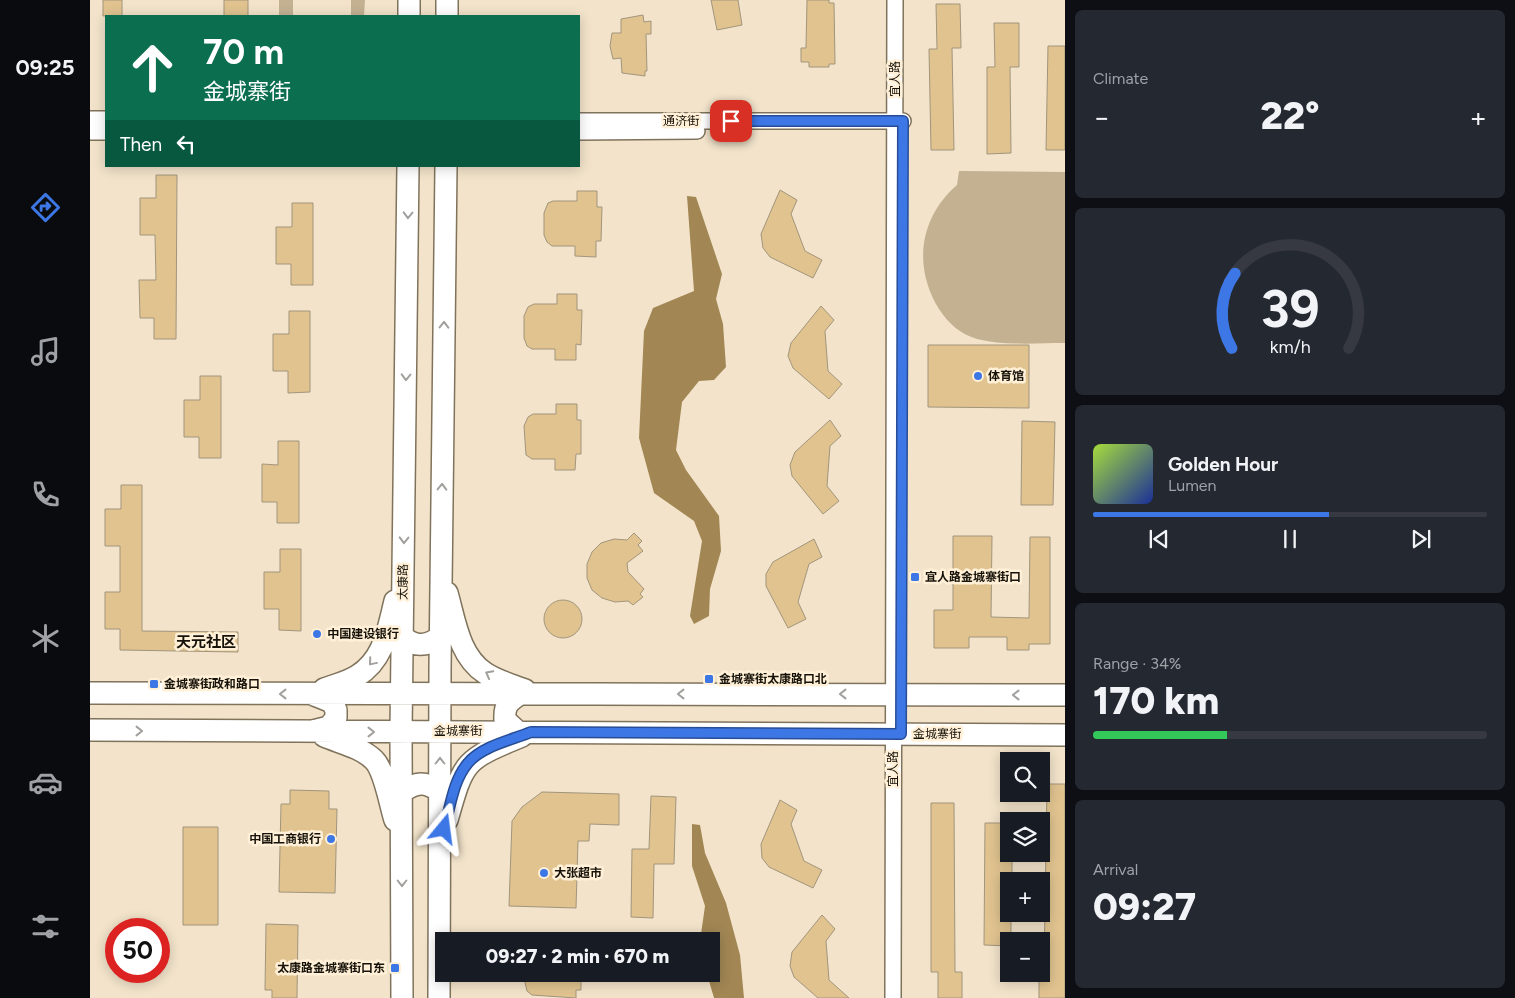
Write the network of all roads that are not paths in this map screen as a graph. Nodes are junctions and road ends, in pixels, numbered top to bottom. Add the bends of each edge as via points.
1 (409, 0) edge
2 (447, 0) edge
3 (895, 0) edge
4 (904, 0) edge
5 (409, 15) edge
6 (447, 15) edge
7 (90, 119) edge
8 (105, 119) edge
9 (580, 121) edge
10 (899, 126) junction
11 (90, 132) edge
12 (105, 132) edge
13 (580, 132) edge
14 (408, 167) edge
15 (446, 167) edge
16 (403, 567) junction
17 (441, 571) junction
18 (403, 637) junction
19 (440, 637) junction
20 (90, 694) edge
21 (312, 694) junction
22 (402, 694) junction
23 (440, 694) junction
24 (527, 694) junction
25 (897, 694) junction
26 (1065, 695) edge
27 (90, 730) edge
28 (439, 731) junction
29 (312, 732) junction
30 (402, 732) junction
31 (525, 732) junction
32 (897, 733) junction
33 (1065, 734) edge
34 (440, 791) junction
35 (402, 792) junction
36 (402, 845) junction
37 (440, 845) junction
38 (402, 998) edge
39 (440, 998) edge
40 (893, 998) edge
41 (902, 998) edge

1 - 5 main road
2 - 6 main road
3 - 10 street, 宜人路
4 - 10 street, 宜人路
7 - 8 street
9 - 10 street, 通济街
10 - 13 street, 通济街
10 - 25 street, 宜人路
11 - 12 street
14 -> 16 main road, 太康路
17 -> 15 main road
16 - 18 main road, 太康路
16 -> 21 main road via 385,642 374,662 357,676
17 - 19 main road
24 -> 17 main road via 486,674 471,661 462,644
18 - 19 main road via 411,644 428,645
18 - 22 main road, 太康路
19 - 23 main road
21 -> 20 main road
21 - 22 main road
21 - 29 main road via 332,702 336,718 329,727
22 - 23 main road
22 - 30 main road, 太康路
23 - 24 main road
23 - 28 main road
25 -> 24 main road
24 - 31 main road via 508,702 504,710 505,720
26 -> 25 main road
25 - 32 street, 宜人路
27 -> 29 main road, 金城寨街
28 - 30 main road, 金城寨街
28 - 31 main road, 金城寨街
34 -> 28 main road
29 -> 30 main road, 金城寨街
29 - 36 main road via 359,750 375,761
30 - 35 main road, 太康路
31 - 32 main road, 金城寨街
31 - 37 main road via 484,751 468,763 458,782
32 - 33 main road, 金城寨街
32 - 40 street, 宜人路
32 - 41 street, 宜人路
34 - 35 main road via 429,784 414,784
34 - 37 main road
35 - 36 main road, 太康路
36 -> 38 main road, 太康路
37 - 39 main road

